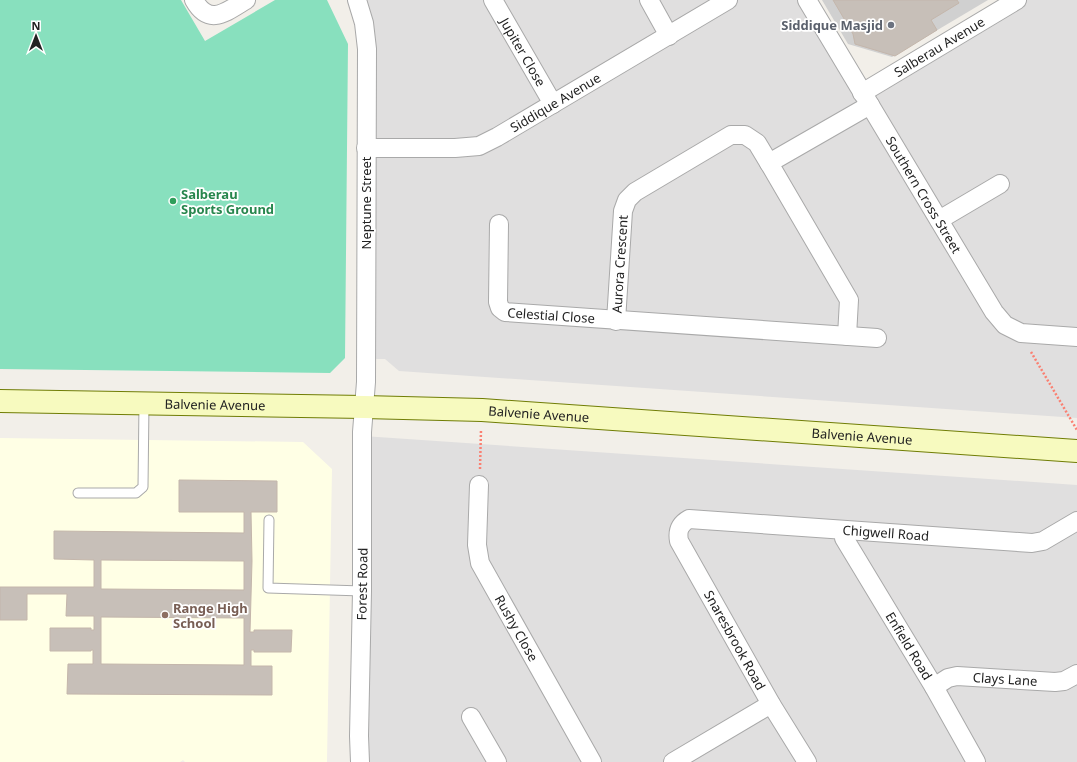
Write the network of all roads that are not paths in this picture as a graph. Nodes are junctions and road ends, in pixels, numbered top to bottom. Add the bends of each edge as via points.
1 (194, 0) edge
2 (246, 0) edge
3 (357, 0) edge
4 (493, 0) edge
5 (649, 0) edge
6 (728, 0) edge
7 (807, 0) edge
8 (1017, 0) edge
9 (999, 5) edge
10 (669, 36) junction
11 (866, 99) junction
12 (553, 104) junction
13 (366, 148) junction
14 (769, 163) junction
15 (1000, 184) dead end
16 (939, 220) junction
17 (499, 224) dead end
18 (616, 321) junction
19 (847, 336) junction
20 (1077, 337) edge
21 (877, 338) dead end
22 (0, 401) edge
23 (144, 403) junction
24 (364, 407) junction
25 (1077, 451) edge
26 (479, 485) road end
27 (78, 493) dead end
28 (689, 519) joint
29 (270, 520) dead end
30 (1077, 521) edge
31 (845, 530) junction
32 (362, 591) junction
33 (1077, 674) edge
34 (934, 687) junction
35 (771, 704) junction
36 (471, 717) dead end
37 (360, 762) edge
38 (497, 762) edge
39 (592, 762) edge
40 (673, 762) edge
41 (807, 762) edge
42 (976, 762) edge

1 - 2 street via 200,10 213,16
3 - 13 street, Neptune Street via 364,23 367,49
4 - 12 street, Jupiter Close
5 - 10 street
6 - 10 street, Siddique Avenue
7 - 11 street, Southern Cross Street
8 - 9 street, Salberau Avenue
9 - 11 street, Salberau Avenue
10 - 12 street, Siddique Avenue
11 - 14 street
11 - 16 street, Southern Cross Street
12 - 13 street, Siddique Avenue via 479,146
13 - 24 street, Neptune Street
14 - 18 street, Aurora Crescent via 757,143 745,135 730,135 635,192 627,200
14 - 19 street, Aurora Crescent via 849,300
15 - 16 street
16 - 20 street, Southern Cross Street via 1005,326 1021,333
17 - 18 street, Celestial Close via 500,308 505,312
18 - 19 street, Aurora Crescent
19 - 21 street, Aurora Crescent
22 - 23 street, Balvenie Avenue
23 - 24 street, Balvenie Avenue
23 - 27 lane via 142,487 136,493
24 - 25 street, Balvenie Avenue via 482,410
24 - 32 street, Forest Road
26 - 39 street, Rushy Close via 477,545 480,563
28 - 31 street, Chigwell Road
28 - 35 street, Snaresbrook Road via 680,526 679,541
29 - 32 lane via 268,588
30 - 31 street, Chigwell Road via 1043,540 1032,543
31 - 34 street, Enfield Road via 844,538
32 - 37 street, Forest Road
33 - 34 street, Clays Lane via 1064,681 1055,682 957,676 948,678
34 - 42 street, Enfield Road
35 - 40 street
35 - 41 street, Snaresbrook Road
36 - 38 street

